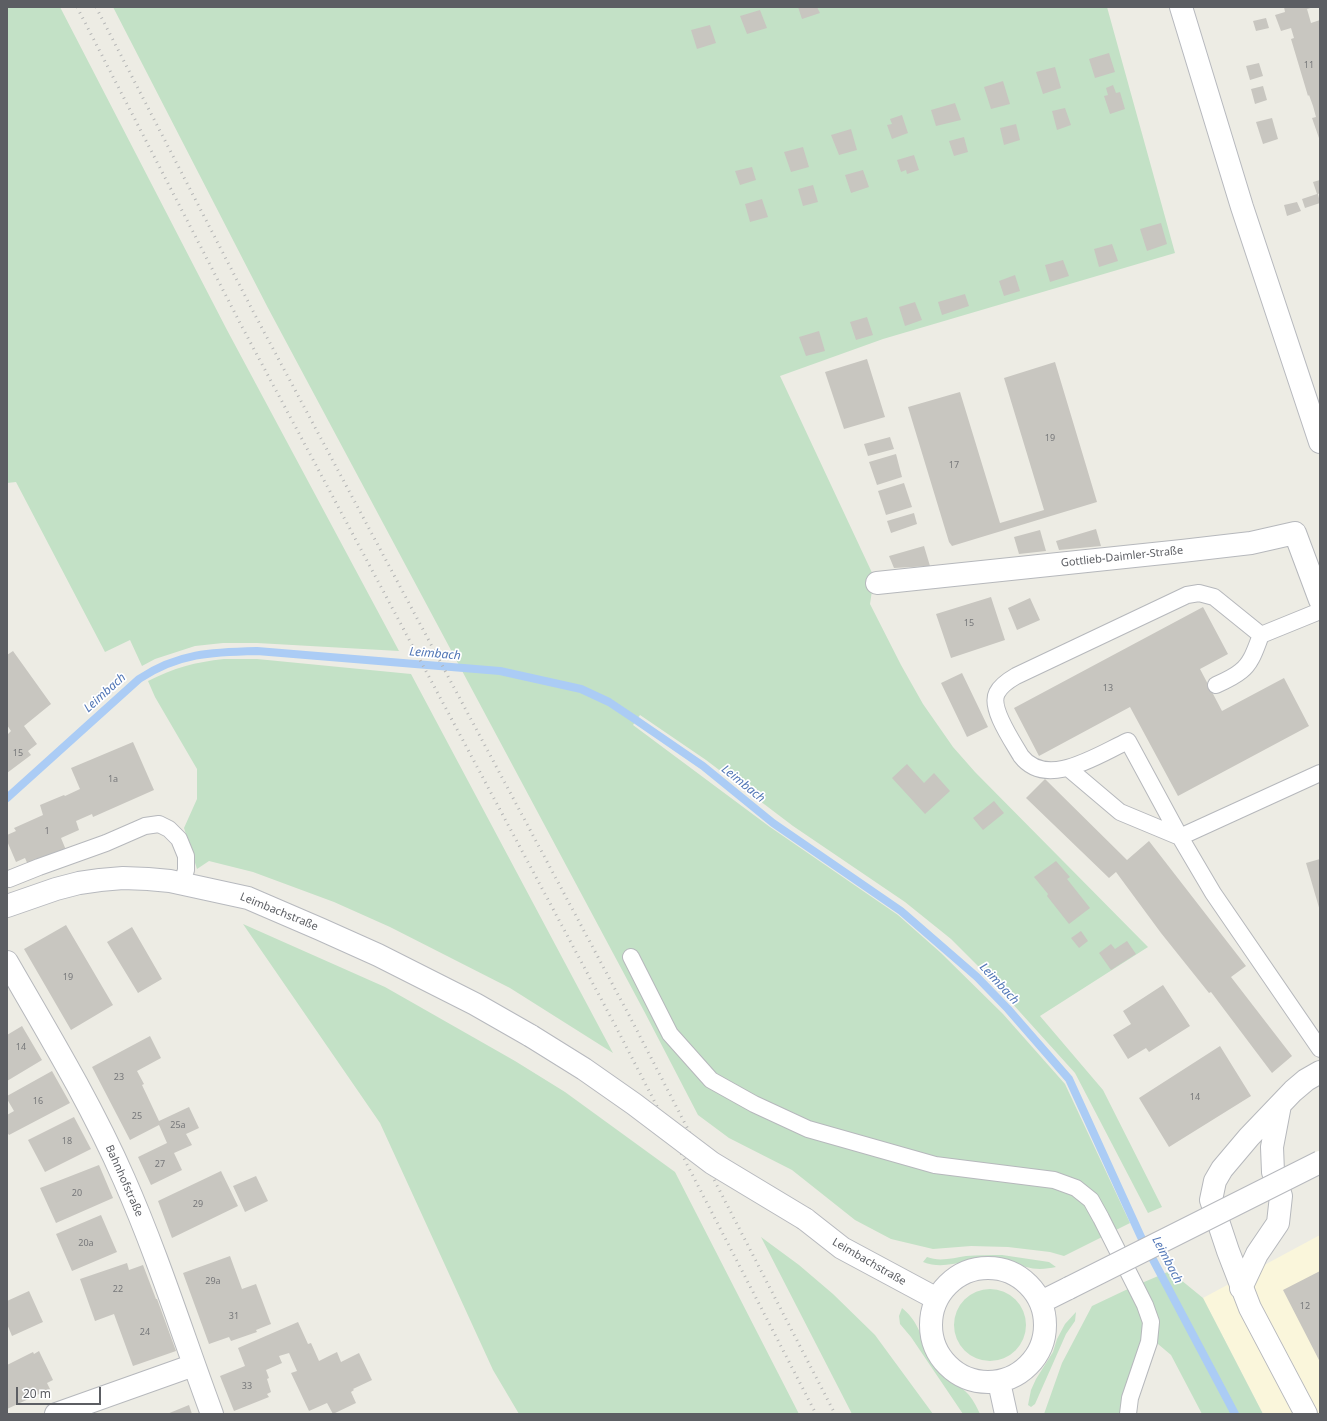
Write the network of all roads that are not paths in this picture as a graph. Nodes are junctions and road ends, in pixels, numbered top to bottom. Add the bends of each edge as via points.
1 (1181, 7) edge
2 (1320, 442) edge
3 (877, 583) dead end
4 (1320, 600) edge
5 (1320, 611) edge
6 (1261, 635) junction
7 (1216, 685) dead end
8 (1068, 768) junction
9 (1320, 773) edge
10 (1180, 837) junction
11 (9, 880) dead end
12 (182, 883) junction
13 (7, 906) edge
14 (631, 957) dead end
15 (7, 962) edge
16 (1320, 1048) edge
17 (1320, 1072) edge
18 (1280, 1105) junction
19 (1320, 1162) edge
20 (1241, 1288) junction
21 (937, 1299) junction
22 (1041, 1302) junction
23 (194, 1365) junction
24 (999, 1382) junction
25 (56, 1414) edge
26 (212, 1414) edge
27 (1006, 1414) edge
28 (1128, 1414) edge
29 (1306, 1414) edge

1 - 2 street via 1242,207
3 - 4 street, Gottlieb-Daimler-Straße via 1250,543 1295,533
5 - 6 lane
6 - 7 lane via 1246,666
6 - 8 lane via 1214,597 1192,594 1006,682 997,692 995,701 1001,719 1021,756 1037,768 1057,771
8 - 10 lane via 1120,812
8 - 10 lane via 1128,741
9 - 10 lane
10 - 16 lane via 1213,893
11 - 12 lane via 106,844 145,826 159,824 179,839 186,856 186,870
12 - 13 street, Leimbachstraße via 148,879 100,880 56,889
12 - 21 street, Leimbachstraße, bridge via 248,898 378,955 475,1004 584,1069 712,1163 805,1219 842,1248
14 - 28 lane via 670,1034 711,1080 754,1104 823,1134 935,1165 1054,1180 1076,1188 1091,1200 1145,1305 1151,1322 1149,1342 1130,1398
15 - 23 street, Bahnhofstraße via 110,1149 148,1236
17 - 18 street via 1306,1080
18 - 20 street via 1272,1147 1274,1172 1281,1196 1278,1223 1257,1254
18 - 20 street via 1222,1169 1214,1187 1212,1200
19 - 22 street, bridge
20 - 29 street
21 - 22 street via 950,1282 959,1276 990,1268 1001,1269 1021,1278
21 - 24 street via 933,1309 931,1331 937,1351 943,1360 958,1374 968,1379
22 - 24 street via 1045,1333 1039,1352 1027,1368 1010,1379
23 - 25 street
23 - 26 street, Bahnhofstraße
24 - 27 street

